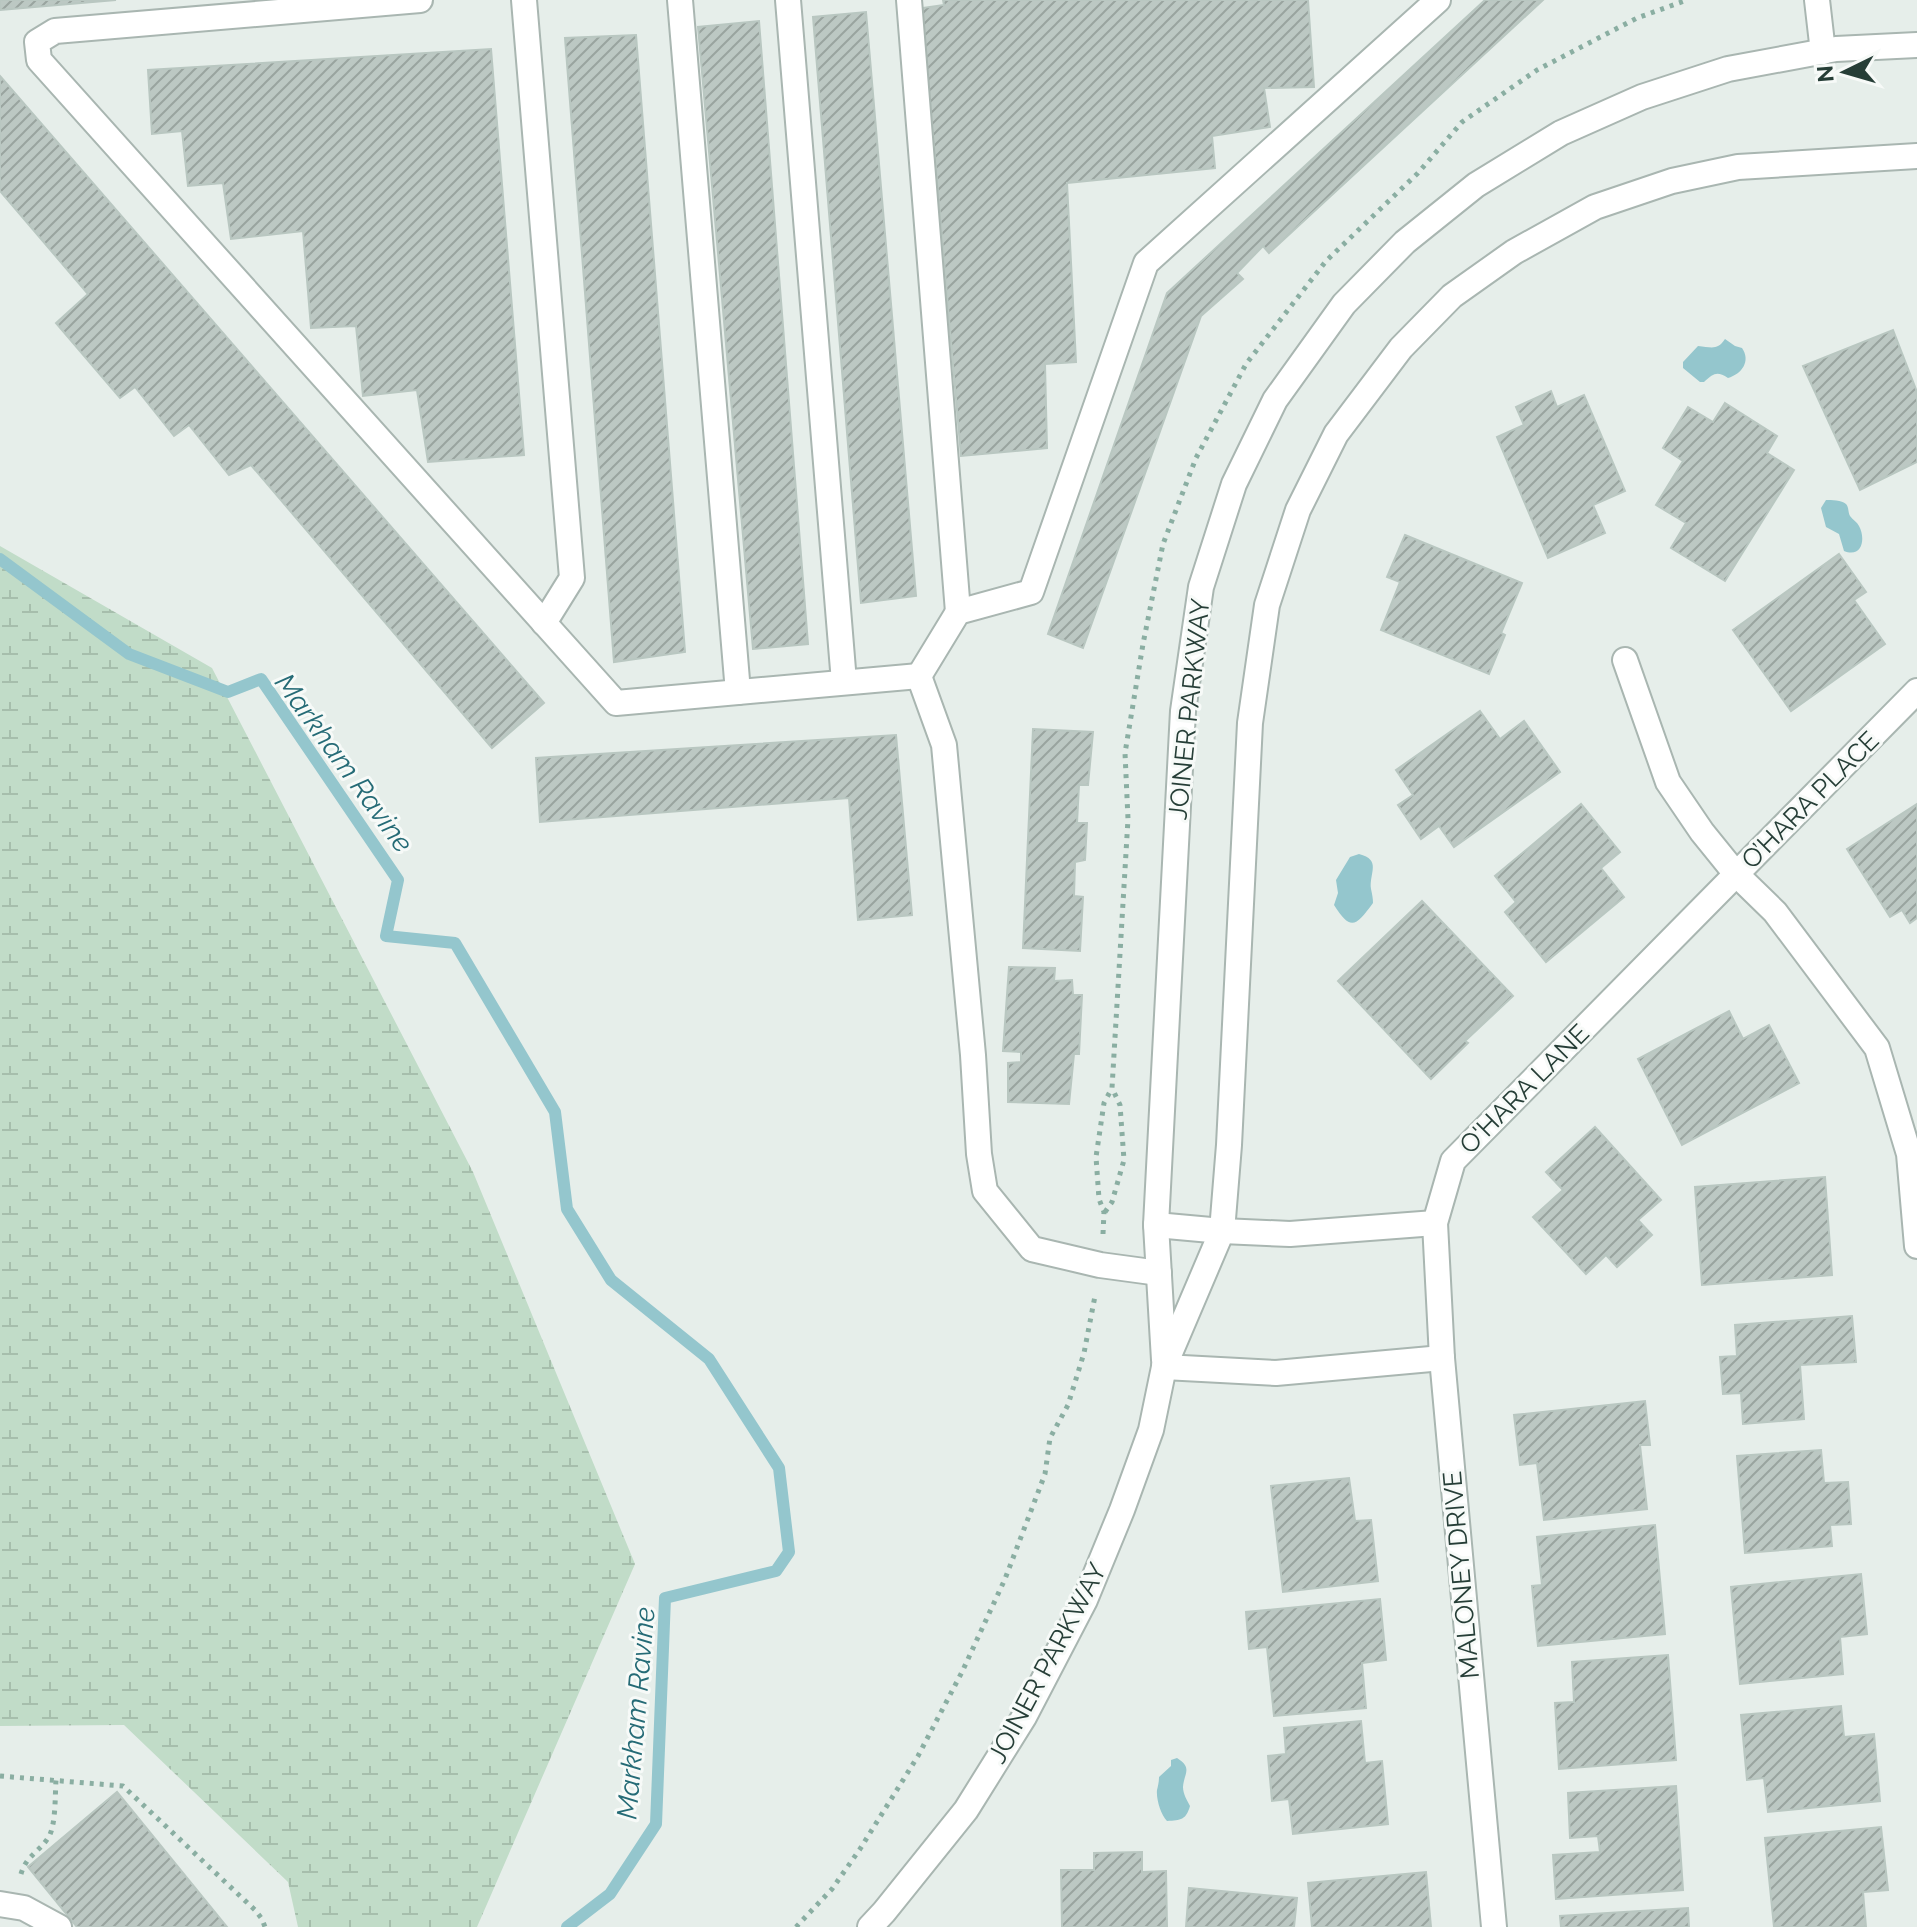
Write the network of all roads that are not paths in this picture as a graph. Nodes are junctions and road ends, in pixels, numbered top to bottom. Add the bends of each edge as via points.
1 (420, 0) edge
2 (524, 0) edge
3 (680, 0) edge
4 (788, 0) edge
5 (909, 0) edge
6 (1438, 0) edge
7 (1817, 0) edge
8 (1917, 45) edge
9 (1823, 52) junction
10 (1917, 156) edge
11 (958, 612) junction
12 (544, 623) junction
13 (1625, 660) dead end
14 (919, 676) junction
15 (844, 682) junction
16 (1917, 691) edge
17 (738, 692) junction
18 (1736, 874) junction
19 (1435, 1223) junction
20 (1156, 1225) junction
21 (1222, 1231) junction
22 (1917, 1246) edge
23 (1159, 1273) junction
24 (1442, 1358) junction
25 (1164, 1367) junction
26 (7, 1905) edge
27 (59, 1927) edge
28 (870, 1927) edge
29 (1494, 1927) edge

1 - 12 street via 55,31 37,42 39,60
2 - 12 street via 572,578
3 - 17 street
4 - 15 street
5 - 11 street
6 - 11 street via 1146,263 1031,592
7 - 9 street
8 - 9 street, JOINER PARKWAY
9 - 20 street, JOINER PARKWAY via 1728,69 1642,97 1561,133 1476,185 1405,242 1344,304 1275,400 1234,484 1201,587 1183,711
10 - 21 street, JOINER PARKWAY via 1738,167 1672,181 1595,207 1514,252 1452,296 1401,348 1336,434 1298,510 1267,605 1250,723
11 - 14 street
12 - 17 street via 616,703
13 - 18 street via 1668,782
14 - 15 street
14 - 23 street via 944,745 985,1191 1032,1249
15 - 17 street
16 - 18 street, O’HARA PLACE
18 - 19 street, O'HARA LANE via 1453,1161
18 - 22 street via 1775,912 1877,1048 1909,1154
19 - 21 street via 1290,1234
19 - 24 street, MALONEY DRIVE
20 - 21 street
20 - 23 street, JOINER PARKWAY
21 - 25 street, JOINER PARKWAY
23 - 25 street, JOINER PARKWAY
24 - 25 street via 1276,1373
24 - 29 street, MALONEY DRIVE
25 - 28 street, JOINER PARKWAY via 1151,1430 1122,1510 1085,1600 1024,1717 966,1810
26 - 27 street

